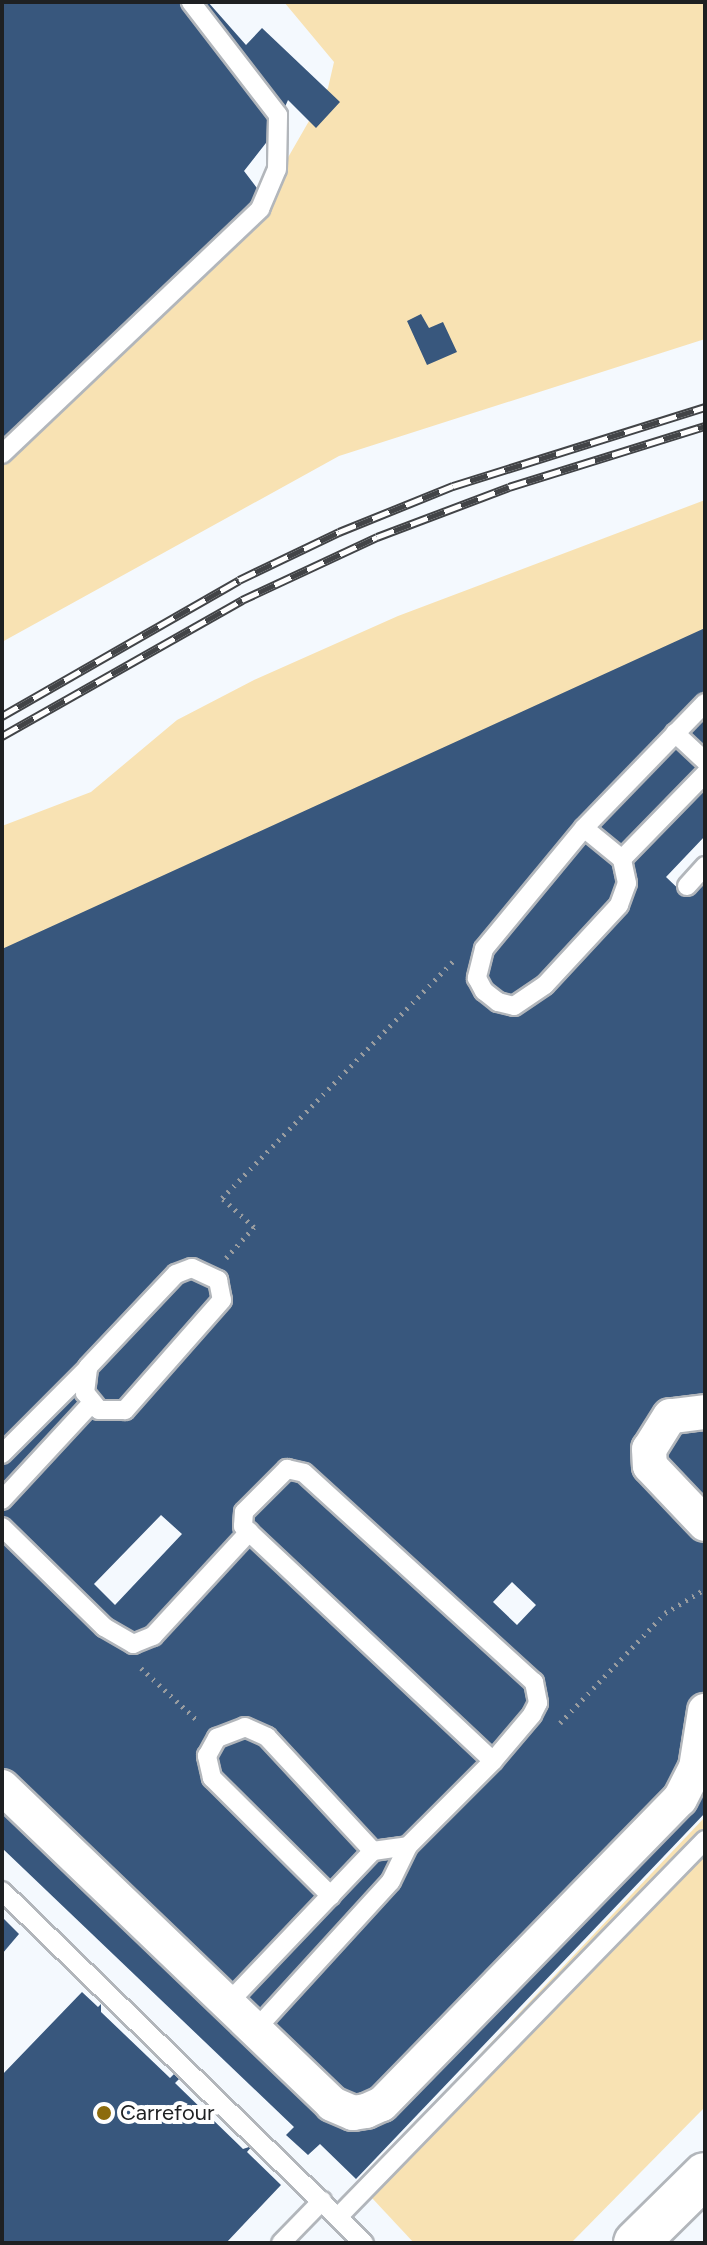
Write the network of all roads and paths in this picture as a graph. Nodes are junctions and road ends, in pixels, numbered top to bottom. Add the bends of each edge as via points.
1 (191, 2) edge
2 (2, 454) edge
3 (705, 703) edge
4 (675, 733) junction
5 (705, 761) edge
6 (705, 774) edge
7 (584, 828) junction
8 (622, 859) junction
9 (705, 866) edge
10 (687, 886) dead end
11 (478, 962) junction
12 (212, 1274) junction
13 (88, 1367) junction
14 (91, 1404) junction
15 (705, 1412) edge
16 (2, 1454) edge
17 (2, 1500) edge
18 (705, 1524) edge
19 (2, 1527) edge
20 (249, 1532) junction
21 (705, 1589) edge
22 (119, 1640) junction
23 (705, 1711) edge
24 (552, 1731) dead end
25 (217, 1738) junction
26 (493, 1761) junction
27 (2, 1787) edge
28 (705, 1840) edge
29 (408, 1846) junction
30 (373, 1851) junction
31 (2, 1891) edge
32 (331, 1896) junction
33 (228, 2003) junction
34 (256, 2029) junction
35 (705, 2175) edge
36 (322, 2201) junction
37 (338, 2217) junction
38 (281, 2243) edge
39 (364, 2243) edge
40 (636, 2243) edge

1 - 2 lane via 278,115 277,169 260,209
3 - 4 lane
4 - 5 lane
4 - 7 lane
6 - 8 lane
7 - 8 lane
7 - 11 lane
8 - 11 lane via 627,883 619,905 530,998 514,1006 498,1002 484,991
9 - 10 lane
11 - 12 path via 452,958 222,1198 254,1227
12 - 13 lane via 192,1268 176,1274
12 - 14 lane via 222,1300 125,1410 112,1414
13 - 14 lane via 85,1393
13 - 16 lane
14 - 17 lane
15 - 18 street via 670,1416 649,1449 650,1466
19 - 22 lane
20 - 22 lane via 153,1636 133,1644
20 - 26 lane
20 - 26 lane via 244,1512 280,1472 297,1470 526,1670 538,1691 538,1703
21 - 24 path via 665,1613
22 - 25 path via 143,1670
23 - 34 street via 696,1768 680,1799 382,2104 366,2111 341,2110
25 - 30 lane via 245,1727 267,1737
25 - 32 lane via 207,1756 212,1778
26 - 29 lane
27 - 33 street
28 - 37 lane
29 - 30 lane
29 - 34 lane via 391,1881
30 - 32 lane
31 - 36 lane
32 - 33 lane
33 - 34 street
35 - 40 street
36 - 37 lane
36 - 38 lane
37 - 39 lane

